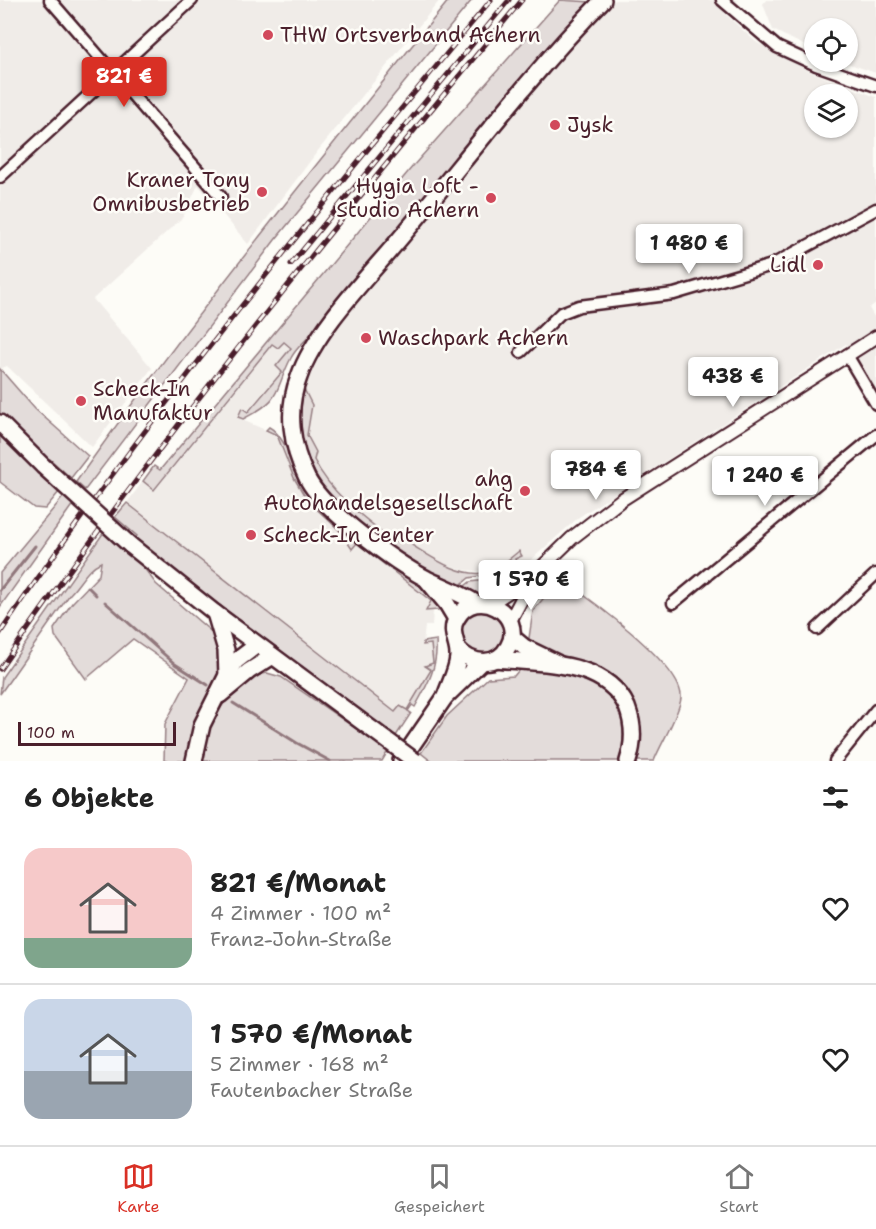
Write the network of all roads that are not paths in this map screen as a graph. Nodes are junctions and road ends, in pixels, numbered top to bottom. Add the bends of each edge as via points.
1 (50, 0) edge
2 (192, 0) edge
3 (603, 0) edge
4 (722, 0) edge
5 (113, 74) junction
6 (876, 86) edge
7 (0, 177) edge
8 (220, 196) dead end
9 (876, 209) edge
10 (876, 337) edge
11 (521, 352) dead end
12 (847, 355) junction
13 (876, 404) edge
14 (0, 423) edge
15 (876, 435) edge
16 (535, 574) junction
17 (876, 574) edge
18 (425, 578) junction
19 (483, 603) junction
20 (673, 603) dead end
21 (215, 613) junction
22 (456, 619) junction
23 (510, 621) junction
24 (817, 628) dead end
25 (512, 637) junction
26 (257, 645) junction
27 (458, 649) junction
28 (273, 656) junction
29 (488, 660) junction
30 (559, 664) junction
31 (227, 675) junction
32 (445, 697) junction
33 (215, 699) junction
34 (876, 710) edge
35 (194, 761) edge
36 (401, 761) edge
37 (415, 761) edge
38 (628, 761) edge
39 (835, 761) edge

1 - 5 street
2 - 5 street
3 - 18 main road via 545,63 347,302 311,351 293,393 292,434 298,459 322,500 352,528
4 - 6 street via 777,47
5 - 7 street
5 - 8 street
9 - 11 street via 772,266 674,294 579,306 561,313
10 - 12 street
12 - 13 street
12 - 16 street via 621,501 572,538
14 - 21 main road, bridge via 130,544
15 - 20 street
16 - 19 street
16 - 23 street
17 - 24 street
18 - 19 main road
18 - 22 main road
19 - 22 main road via 467,607
19 - 23 main road via 498,607
21 - 26 main road
21 - 31 main road via 226,650
22 - 27 main road via 453,634
23 - 25 main road
25 - 29 main road via 504,653
25 - 30 main road
26 - 28 main road
26 - 31 main road via 236,661
27 - 29 main road via 468,658
27 - 32 main road
28 - 33 main road
28 - 37 main road, bridge
29 - 30 main road
29 - 32 main road
30 - 38 main road via 602,679 622,699 633,730
31 - 33 main road
32 - 36 main road
33 - 35 main road via 202,724
34 - 39 street

